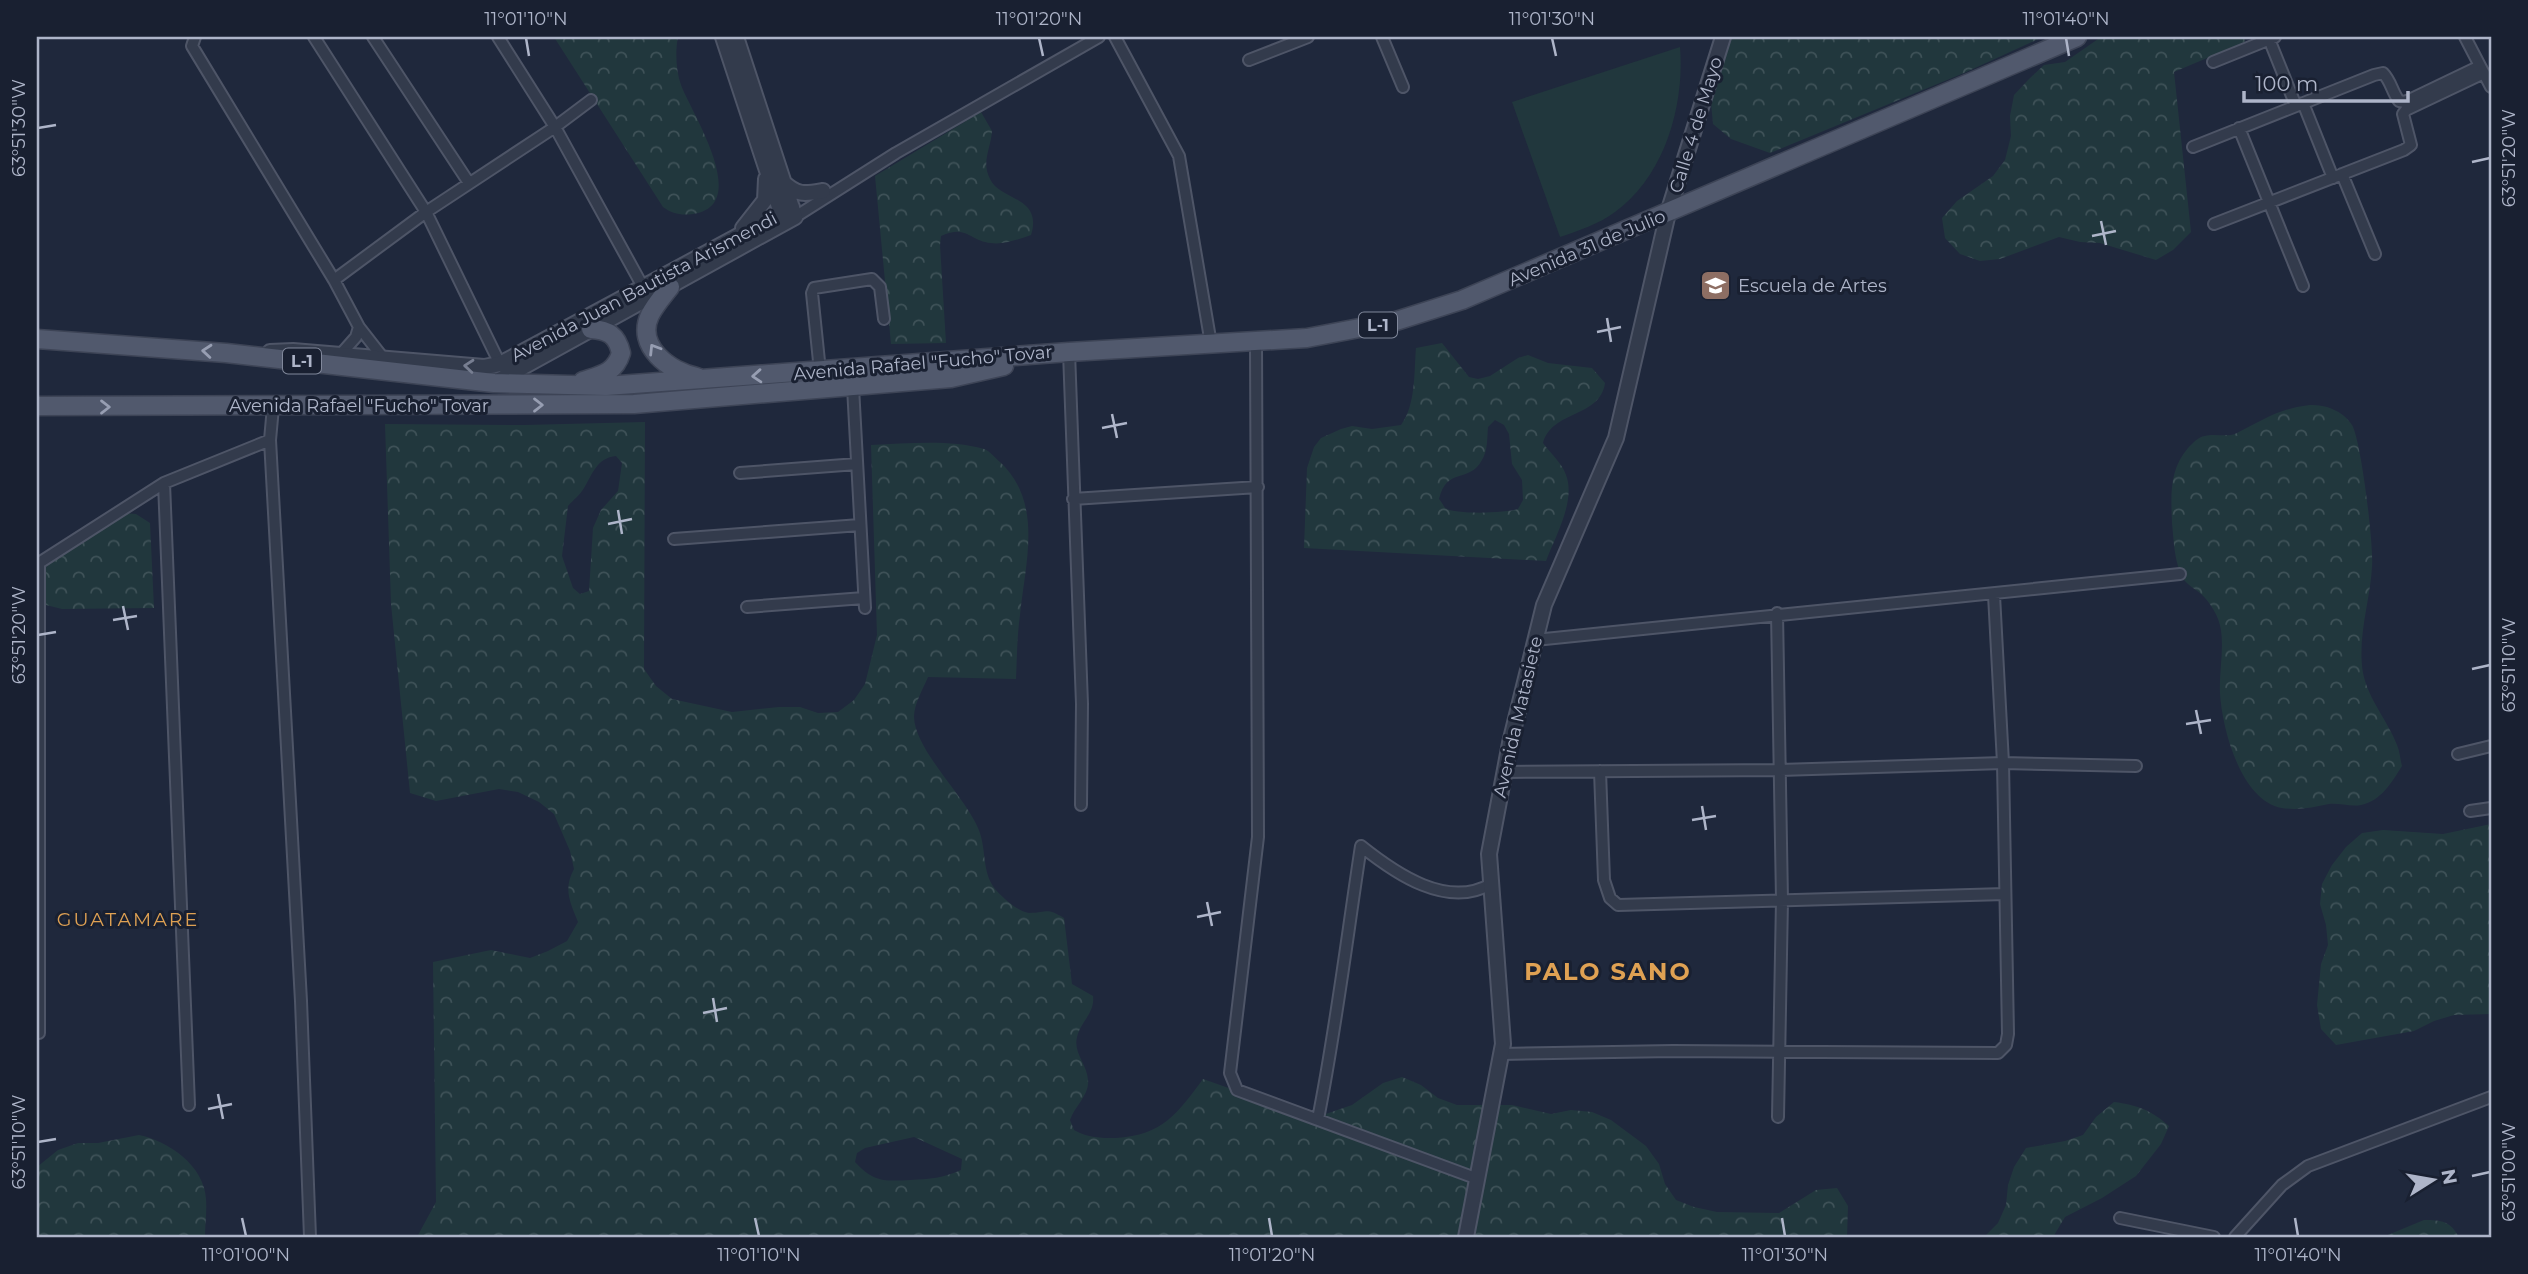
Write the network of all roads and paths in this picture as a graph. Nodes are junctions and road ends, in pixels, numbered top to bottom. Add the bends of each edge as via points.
1 (195, 37) edge
2 (314, 37) edge
3 (373, 37) edge
4 (498, 37) edge
5 (723, 37) edge
6 (736, 37) edge
7 (1099, 37) edge
8 (1115, 37) edge
9 (1308, 37) edge
10 (1382, 37) edge
11 (1724, 37) edge
12 (2077, 37) edge
13 (2465, 37) edge
14 (2272, 38) edge
15 (1249, 60) dead end
16 (2213, 62) dead end
17 (2482, 70) junction
18 (1403, 87) dead end
19 (2491, 87) edge
20 (591, 100) dead end
21 (2300, 105) junction
22 (555, 127) junction
23 (2239, 128) junction
24 (2193, 147) dead end
25 (876, 164) junction
26 (766, 167) junction
27 (2337, 176) junction
28 (782, 181) junction
29 (469, 183) junction
30 (823, 191) junction
31 (2269, 202) junction
32 (426, 212) junction
33 (1668, 213) junction
34 (788, 215) junction
35 (2214, 224) dead end
36 (737, 235) junction
37 (2375, 254) dead end
38 (334, 280) junction
39 (643, 286) junction
40 (2303, 286) dead end
41 (670, 287) junction
42 (884, 319) dead end
43 (359, 327) junction
44 (591, 329) junction
45 (37, 339) edge
46 (1256, 342) junction
47 (1211, 344) junction
48 (1069, 352) junction
49 (234, 354) junction
50 (341, 354) junction
51 (384, 359) junction
52 (500, 364) junction
53 (820, 371) junction
54 (711, 380) junction
55 (494, 383) junction
56 (568, 386) junction
57 (853, 387) junction
58 (445, 405) junction
59 (37, 406) edge
60 (273, 407) junction
61 (270, 440) junction
62 (857, 464) junction
63 (740, 473) dead end
64 (163, 482) junction
65 (1258, 487) junction
66 (1073, 499) junction
67 (860, 525) junction
68 (674, 539) dead end
69 (38, 563) edge
70 (2180, 574) dead end
71 (1994, 595) junction
72 (747, 607) dead end
73 (1777, 613) junction
74 (1535, 640) junction
75 (2491, 746) edge
76 (2458, 754) dead end
77 (2003, 763) junction
78 (2136, 766) dead end
79 (1780, 770) junction
80 (1600, 771) junction
81 (1505, 772) junction
82 (1081, 806) dead end
83 (2491, 808) edge
84 (2470, 811) dead end
85 (1491, 884) junction
86 (2005, 894) junction
87 (1782, 900) junction
88 (39, 1033) dead end
89 (1780, 1052) junction
90 (1501, 1054) junction
91 (2491, 1097) edge
92 (189, 1105) dead end
93 (1778, 1117) dead end
94 (1318, 1119) junction
95 (1478, 1179) junction
96 (2120, 1219) dead end
97 (310, 1237) edge
98 (1466, 1237) edge
99 (2214, 1237) edge
100 (2235, 1237) edge

1 - 38 street via 192,46
2 - 32 street
3 - 29 street
4 - 22 street
5 - 26 street, L-1
6 - 28 street
7 - 25 street, Avenida Juan Bautista Arismendi / L-1
8 - 47 street via 1179,156
9 - 15 street
10 - 18 street
11 - 33 street, Calle 4 de Mayo
12 - 33 main road, Avenida 31 de Julio / L-1
13 - 17 street
14 - 16 street
14 - 21 street
17 - 19 street
17 - 21 street via 2405,102 2399,101 2383,73
17 - 27 street via 2406,110 2403,114 2411,145
20 - 22 street
21 - 23 street
21 - 27 street
22 - 29 street
22 - 39 street
23 - 24 street
23 - 31 street
25 - 30 street, Avenida Juan Bautista Arismendi / L-1
25 - 34 street, Avenida Juan Bautista Arismendi / L-1
26 - 34 street, L-1
26 - 36 street, L-1 via 765,200
27 - 31 street
27 - 37 street
28 - 30 street via 792,191 804,194
28 - 34 street
29 - 32 street
30 - 34 street, Avenida Juan Bautista Arismendi / L-1
31 - 35 street
31 - 40 street
32 - 38 street
32 - 52 street
33 - 46 main road, Avenida 31 de Julio / L-1 via 1426,313 1332,334
33 - 74 street, Avenida Matasiete via 1616,438 1544,605
34 - 36 street, Avenida Juan Bautista Arismendi / L-1
34 - 41 street, Avenida Juan Bautista Arismendi / L-1
36 - 39 street, Avenida Juan Bautista Arismendi / L-1
38 - 43 street
39 - 52 street, Avenida Juan Bautista Arismendi / L-1
41 - 44 street, Avenida Juan Bautista Arismendi / L-1
54 -> 41 main road via 683,375 657,357 646,336 649,316
42 - 53 street via 880,288 873,279 814,288
43 - 50 street
43 - 51 street
44 - 55 street, Avenida Juan Bautista Arismendi / L-1
44 - 56 main road, L-1 via 614,335 619,360 608,373
49 -> 45 main road, Avenida Rafael "Fucho" Tovar / L-1
46 - 47 main road, Avenida 31 de Julio / L-1
46 - 65 street
47 - 48 main road, Avenida 31 de Julio / L-1
48 - 53 main road, Avenida Rafael "Fucho" Tovar / L-1
48 - 57 main road, Avenida Rafael "Fucho" Tovar / L-1 via 951,378
48 - 66 street
49 - 50 street, Avenida Juan Bautista Arismendi / L-1
49 - 55 main road, Avenida Rafael "Fucho" Tovar / L-1
50 - 51 street, Avenida Juan Bautista Arismendi / L-1
52 -> 51 street, Avenida Juan Bautista Arismendi / L-1 via 484,367
53 -> 54 main road, Avenida Rafael "Fucho" Tovar / L-1
54 - 56 main road, Avenida Rafael "Fucho" Tovar / L-1
55 - 56 main road, Avenida Rafael "Fucho" Tovar / L-1
55 - 58 main road
58 -> 57 main road, Avenida Rafael "Fucho" Tovar / L-1 via 634,404
57 - 62 street
58 - 60 main road, Avenida Rafael "Fucho" Tovar / L-1
59 -> 60 main road, Avenida Rafael "Fucho" Tovar / L-1
60 - 61 street
61 - 64 street
61 - 97 street via 302,1001
62 - 63 street
62 - 67 street
64 - 69 street
64 - 92 street
65 - 66 street
65 - 94 street via 1258,837 1230,1073 1237,1090
66 - 82 street via 1082,704
67 - 68 street
67 - 72 street via 864,603
69 - 88 street
70 - 71 street
71 - 73 street
71 - 77 street
73 - 74 street
73 - 79 street
74 - 81 street, Avenida Matasiete
75 - 76 street
77 - 78 street
77 - 79 street
77 - 86 street
79 - 80 street
79 - 87 street
80 - 81 street
80 - 87 street via 1604,880 1610,898 1618,905
81 - 85 street, Avenida Matasiete via 1489,854
83 - 84 street
85 - 90 street, Avenida Matasiete
85 - 94 street via 1460,894 1432,889 1361,846
86 - 87 street
86 - 89 street via 2008,1034 1998,1053
87 - 89 street
89 - 90 street
89 - 93 street
90 - 95 street, Avenida Matasiete
91 - 100 street via 2308,1166 2282,1185
94 - 95 street
95 - 98 street, Avenida Matasiete
96 - 99 street

